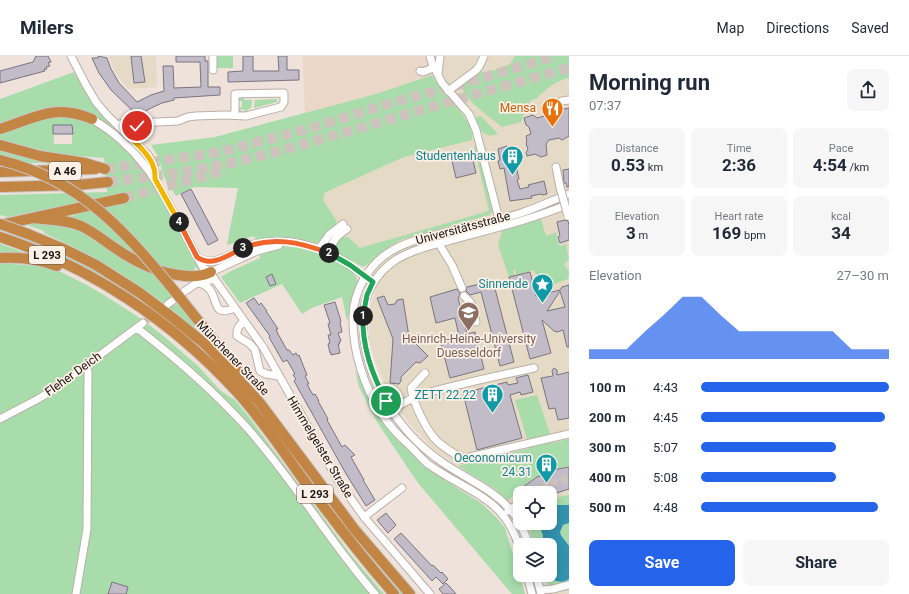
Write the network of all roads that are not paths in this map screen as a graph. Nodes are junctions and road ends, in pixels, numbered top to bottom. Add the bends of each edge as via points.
1 (71, 56) edge
2 (213, 56) edge
3 (430, 56) edge
4 (434, 56) edge
5 (440, 56) edge
6 (482, 59) edge
7 (213, 70) dead end
8 (436, 71) junction
9 (448, 91) junction
10 (234, 115) junction
11 (92, 119) joint
12 (136, 123) junction
13 (117, 125) junction
14 (0, 129) edge
15 (130, 137) junction
16 (479, 143) junction
17 (471, 144) dead end
18 (0, 146) edge
19 (0, 160) edge
20 (556, 167) dead end
21 (0, 172) edge
22 (155, 179) junction
23 (108, 182) tunnel mouth
24 (0, 187) edge
25 (569, 194) edge
26 (124, 198) tunnel mouth
27 (569, 204) edge
28 (569, 217) edge
29 (33, 218) junction
30 (498, 219) junction
31 (0, 225) edge
32 (501, 227) junction
33 (2, 238) edge
34 (425, 238) junction
35 (439, 244) junction
36 (305, 245) junction
37 (428, 246) junction
38 (319, 249) junction
39 (329, 252) junction
40 (197, 257) junction
41 (0, 258) edge
42 (216, 261) junction
43 (88, 275) junction
44 (213, 275) junction
45 (365, 277) junction
46 (373, 282) junction
47 (197, 283) junction
48 (462, 288) dead end
49 (464, 296) dead end
50 (179, 297) junction
51 (168, 304) tunnel mouth
52 (234, 308) junction
53 (244, 321) junction
54 (476, 322) dead end
55 (143, 323) tunnel mouth
56 (137, 328) junction
57 (263, 347) junction
58 (256, 354) junction
59 (268, 357) junction
60 (86, 366) junction
61 (534, 368) dead end
62 (425, 373) dead end
63 (278, 376) junction
64 (412, 397) junction
65 (260, 403) junction
66 (377, 406) junction
67 (391, 410) junction
68 (0, 419) edge
69 (389, 424) junction
70 (569, 434) edge
71 (402, 488) dead end
72 (498, 510) junction
73 (511, 510) junction
74 (364, 517) junction
75 (508, 522) junction
76 (516, 538) edge
77 (526, 538) edge
78 (529, 582) edge
79 (538, 582) edge
80 (569, 585) edge
81 (541, 592) edge
82 (76, 594) edge
83 (375, 594) edge
84 (394, 594) edge
85 (410, 594) edge
86 (430, 594) edge
87 (532, 594) edge

1 - 13 street, Himmelgeister Straße via 96,102
2 - 7 street
3 - 8 street
4 - 8 street
5 - 8 street
6 - 9 street via 475,71
8 - 9 street
9 - 16 street via 469,114
10 - 10 street via 246,116 281,107 284,93 235,94
10 - 12 street via 196,116 178,121
11 - 14 highway via 74,113 57,112 39,115
11 - 22 street via 124,142
12 - 13 street via 129,121
12 - 15 street via 136,131
13 - 15 street, Himmelgeister Straße
15 - 22 street, Himmelgeister Straße via 151,160 156,172
16 - 17 street
16 - 30 street
18 - 21 highway, A 46 via 105,169
19 - 50 highway, bridge via 43,174 84,198 139,248
20 - 28 street, bridge
22 - 40 street, Himmelgeister Straße
23 - 24 highway, A 46
25 - 30 street, Universitätsstraße
26 - 29 highway
27 - 32 street, Universitätsstraße
29 - 31 highway, L 293
29 - 44 highway via 70,222 134,260 170,274 194,277
30 - 32 street
30 - 34 street, Universitätsstraße
31 - 65 highway, Münchener Straße / L 293, bridge via 64,249 96,265 140,293 205,344
32 - 35 street, Universitätsstraße
33 - 43 highway, Münchener Straße / L 293 via 62,261
34 - 37 street
34 - 45 street, Universitätsstraße via 390,252 380,259
35 - 37 street, Universitätsstraße
35 - 48 street
36 - 38 street
36 - 42 street via 284,241 260,243
36 - 44 street via 283,244 266,248
37 - 46 street, Universitätsstraße via 396,259
38 - 39 street
38 - 39 street via 329,235 345,227 332,243
39 - 45 street
40 - 42 street via 206,262
40 - 44 street, Himmelgeister Straße via 204,268
41 - 43 highway via 47,262
42 - 44 street
43 - 84 highway, Münchener Straße / L 293 via 135,303 157,320 206,360 237,392 365,560
44 - 47 street
44 - 52 street, Himmelgeister Straße
45 - 46 street
45 - 66 street, Universitätsstraße via 354,307 353,334 361,368
46 - 67 street, Universitätsstraße via 363,313 364,341 369,364
47 - 50 street
47 - 52 street via 211,291 217,308
49 - 54 street via 471,303
50 - 51 street
50 - 65 highway via 255,390
52 - 53 street, Himmelgeister Straße
53 - 57 street, Himmelgeister Straße
53 - 58 street via 237,329 237,336 250,344
55 - 56 street, Fleher Deich
56 - 60 street, Fleher Deich
56 - 83 street via 194,374 249,431
57 - 58 street
57 - 59 street, Himmelgeister Straße
58 - 59 street via 261,358
58 - 63 street via 259,368 263,372
59 - 63 street, Himmelgeister Straße
60 - 68 street, Fleher Deich via 38,399
60 - 82 street via 87,529
61 - 64 street
62 - 64 street via 411,388
63 - 74 street, Himmelgeister Straße via 339,482
64 - 67 street
64 - 70 street via 437,442 462,459
65 - 85 highway, Münchener Straße / L 293 via 355,530
66 - 67 street
66 - 69 street, Universitätsstraße
67 - 69 street via 388,416
67 - 73 street, Universitätsstraße via 398,421 428,452 481,486
69 - 72 street, Universitätsstraße via 427,463 485,498
71 - 74 street
72 - 73 street
72 - 75 street, Universitätsstraße
73 - 75 street
73 - 77 street, Universitätsstraße
74 - 86 street, Himmelgeister Straße
75 - 76 street, Universitätsstraße
78 - 87 street
79 - 81 street
80 - 81 street

